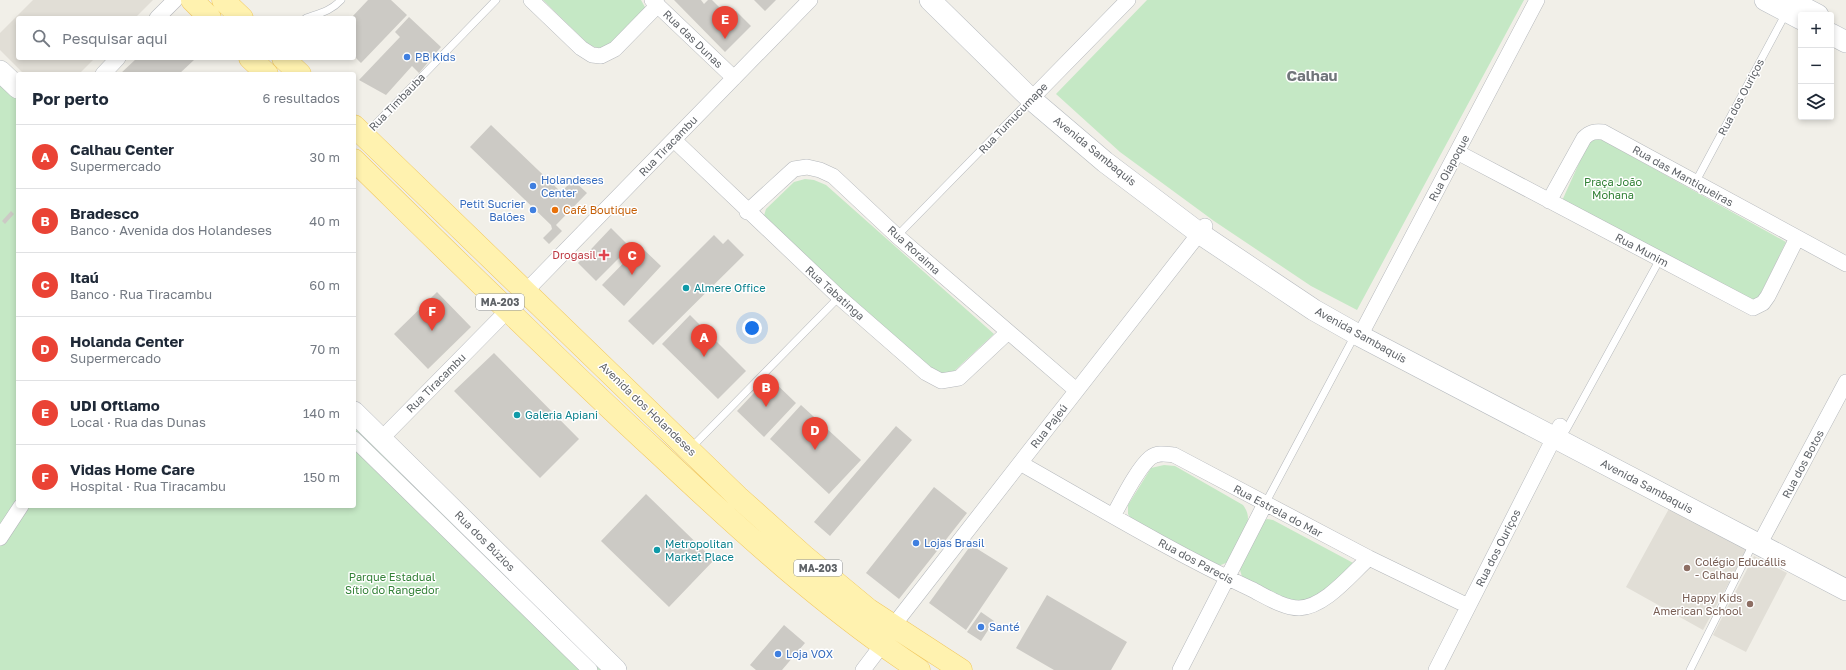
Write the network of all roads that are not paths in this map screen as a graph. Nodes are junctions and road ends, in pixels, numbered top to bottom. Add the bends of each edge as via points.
1 (175, 0) edge
2 (192, 0) edge
3 (223, 0) edge
4 (341, 0) edge
5 (496, 0) edge
6 (531, 0) edge
7 (810, 0) edge
8 (930, 0) edge
9 (945, 0) edge
10 (1128, 0) edge
11 (1537, 0) edge
12 (1765, 0) edge
13 (655, 3) edge
14 (1790, 8) edge
15 (1806, 12) edge
16 (159, 16) edge
17 (208, 16) edge
18 (240, 16) edge
19 (313, 16) edge
20 (1834, 23) edge
21 (1846, 29) edge
22 (1834, 36) edge
23 (1846, 42) edge
24 (116, 60) edge
25 (252, 60) edge
26 (285, 60) edge
27 (0, 71) edge
28 (105, 72) edge
29 (265, 72) edge
30 (298, 72) edge
31 (734, 78) junction
32 (16, 86) edge
33 (1035, 95) junction
34 (359, 130) edge
35 (674, 140) junction
36 (1457, 152) junction
37 (356, 162) edge
38 (1695, 183) junction
39 (390, 196) junction
40 (1549, 201) junction
41 (747, 212) junction
42 (1202, 229) junction
43 (897, 236) junction
44 (1797, 238) junction
45 (473, 239) junction
46 (1660, 259) junction
47 (1846, 264) edge
48 (472, 275) junction
49 (526, 291) junction
50 (839, 297) junction
51 (508, 310) junction
52 (1361, 332) junction
53 (569, 333) junction
54 (1007, 333) junction
55 (1846, 382) edge
56 (1076, 390) junction
57 (356, 414) edge
58 (1560, 431) junction
59 (382, 438) junction
60 (356, 441) edge
61 (689, 450) junction
62 (1020, 463) junction
63 (1265, 504) junction
64 (20, 508) edge
65 (1113, 516) junction
66 (0, 538) edge
67 (1759, 541) junction
68 (1369, 558) junction
69 (1846, 577) edge
70 (1227, 578) junction
71 (1846, 590) edge
72 (1468, 606) junction
73 (893, 626) junction
74 (882, 645) junction
75 (590, 670) edge
76 (616, 670) edge
77 (863, 670) edge
78 (919, 670) edge
79 (961, 670) edge
80 (1180, 670) edge
81 (1436, 670) edge
82 (1690, 670) edge

1 - 16 street
2 - 17 main road
3 - 18 main road
4 - 19 lane via 324,13
5 - 34 lane, Rua Timbauba
6 - 13 street via 581,48 592,55 601,56 615,49
7 - 31 street, Rua Tiracambu
8 - 33 main road, Avenida Sambaquis
9 - 33 main road, Avenida Sambaquis
10 - 33 street, Rua Tumucumape
11 - 36 street, Rua Oiapoque
12 - 14 main road
13 - 31 street, Rua das Dunas
14 - 15 main road
14 - 38 lane, Rua dos Ouriços
20 - 21 main road
22 - 23 main road
24 - 28 street
25 - 29 main road
26 - 30 main road
27 - 32 main road
31 - 35 street, Rua Tiracambu
33 - 42 main road, Avenida Sambaquis via 1105,162
33 - 43 lane, Rua Tumucumape
34 - 45 main road, Avenida dos Holandeses / MA-203
35 - 41 street, Rua Tabatinga
35 - 49 street, Rua Tiracambu
36 - 40 street, Rua Munim
36 - 52 street, Rua Oiapoque
37 - 39 main road, MA-203
38 - 40 street, Rua das Mantiqueiras via 1603,132 1596,131 1584,138
38 - 44 street, Rua das Mantiqueiras
39 - 45 main road via 400,184 408,184 455,230
39 - 48 main road, MA-203
40 - 46 street, Rua Munim
41 - 43 street, Rua Roraima via 794,169 807,167 833,176
41 - 50 street, Rua Tabatinga
42 - 52 main road, Avenida Sambaquis via 1314,310
42 - 56 street, Rua Pajeú
43 - 54 street, Rua Roraima
44 - 46 street, Rua Munim via 1768,296 1763,303 1753,308
44 - 47 street, Rua das Mantiqueiras
45 - 49 main road, Avenida dos Holandeses / MA-203
46 - 58 lane, Rua dos Ouriços
48 - 51 main road, MA-203
48 - 53 main road via 488,281 551,340 557,342
49 - 53 main road, Avenida dos Holandeses / MA-203
50 - 54 street, Rua Tabatinga via 926,373 941,381 959,378
50 - 61 lane
51 - 59 street, Rua Tiracambu
51 - 74 main road, MA-203 via 609,408 783,568
52 - 58 main road, Avenida Sambaquis
52 - 63 lane
53 - 61 main road, Avenida dos Holandeses / MA-203
54 - 56 street, Rua Roraima
55 - 67 street, Rua dos Botos
56 - 62 street, Rua Pajeú
57 - 59 main road, Rua dos Búzios
58 - 67 main road, Avenida Sambaquis
58 - 72 street, Rua dos Ouriços
59 - 76 main road, Rua dos Búzios
60 - 75 street
61 - 73 main road, Avenida dos Holandeses / MA-203 via 804,556 869,610
62 - 65 street, Rua dos Parecis
62 - 73 street, Rua Pajeú
63 - 65 street, Rua Estrela do Mar via 1174,455 1161,453 1151,458 1141,469
63 - 68 street, Rua Estrela do Mar
63 - 70 street
64 - 66 street
65 - 70 street, Rua dos Parecis
67 - 69 main road, Avenida Sambaquis
67 - 71 main road, Avenida Sambaquis
67 - 82 lane
68 - 70 street, Rua dos Parecis via 1325,599 1311,606 1297,608
68 - 72 street, Rua Estrela do Mar
70 - 80 street
72 - 81 street, Rua dos Ouriços
73 - 79 main road, Avenida dos Holandeses / MA-203
74 - 77 street
74 - 78 main road, MA-203

